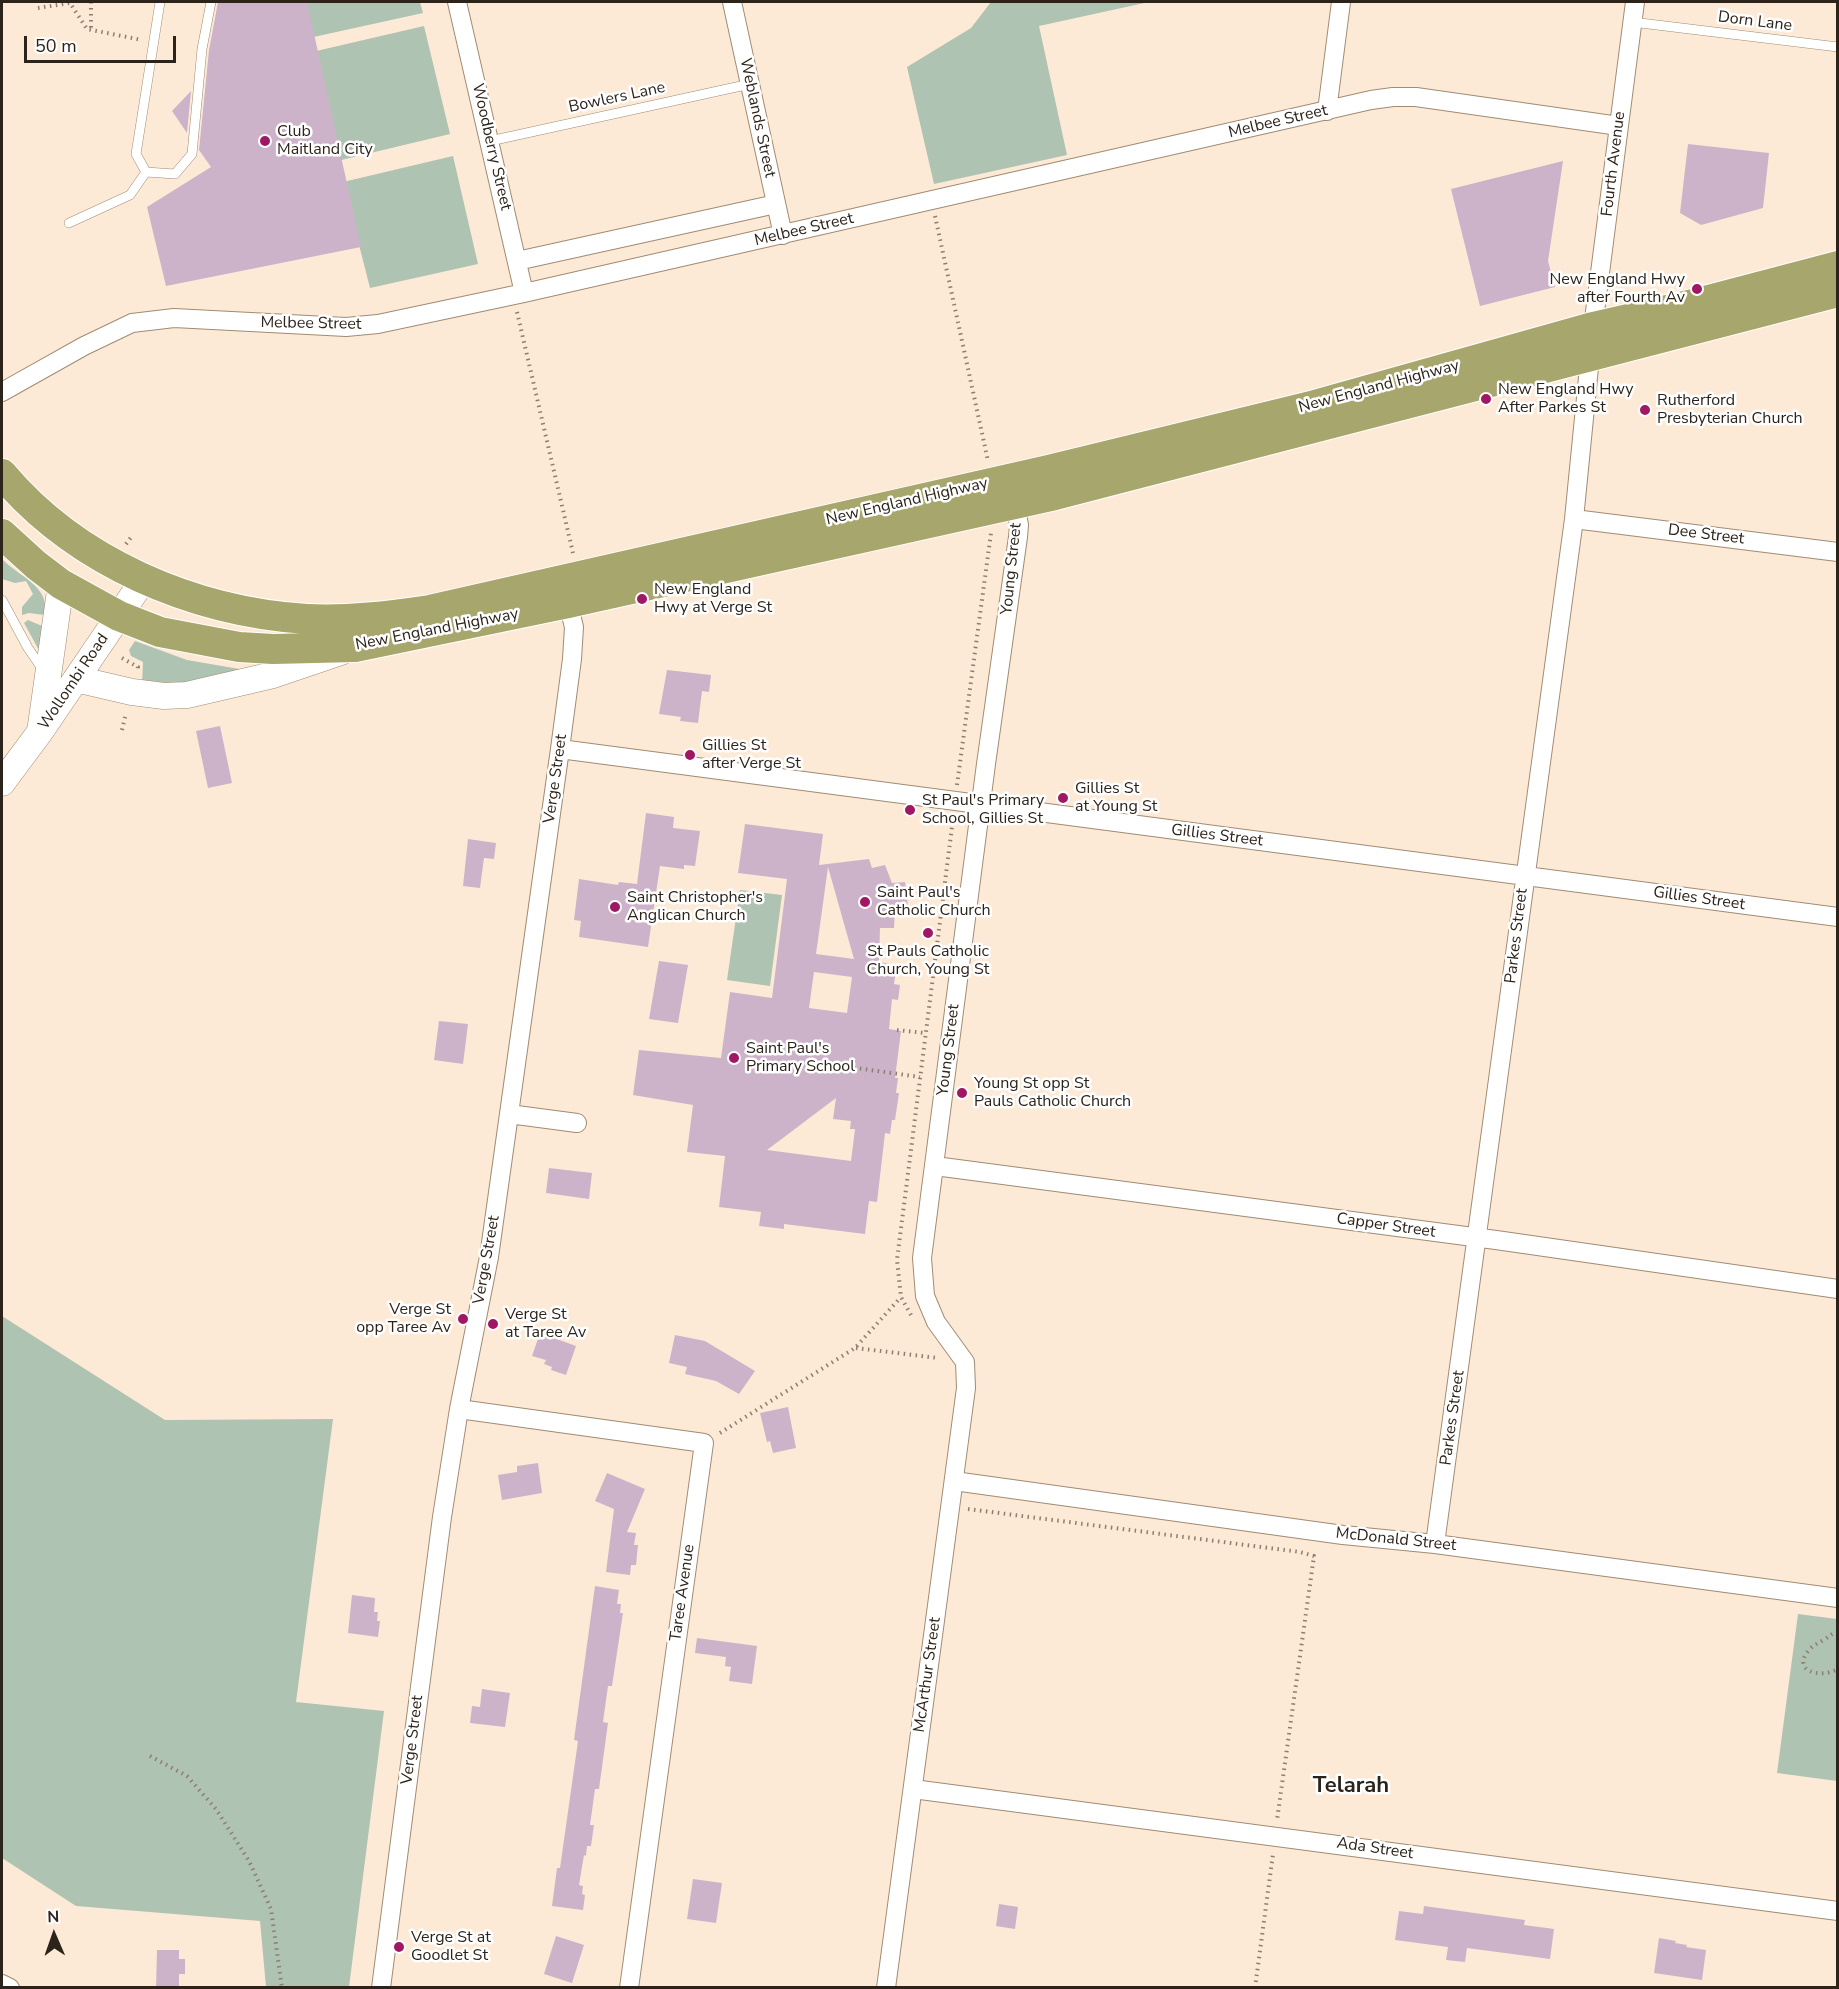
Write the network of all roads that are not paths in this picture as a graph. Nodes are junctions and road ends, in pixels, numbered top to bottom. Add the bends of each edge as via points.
1 (160, 2) edge
2 (212, 2) edge
3 (457, 2) edge
4 (732, 2) edge
5 (1341, 2) edge
6 (1635, 2) edge
7 (1632, 22) junction
8 (1838, 47) edge
9 (750, 84) junction
10 (1327, 111) junction
11 (1619, 126) junction
12 (490, 141) junction
13 (146, 172) junction
14 (776, 204) junction
15 (69, 223) dead end
16 (783, 235) junction
17 (517, 261) junction
18 (1838, 266) edge
19 (1838, 292) edge
20 (524, 294) junction
21 (1593, 327) junction
22 (1590, 357) junction
23 (2, 392) edge
24 (2, 474) edge
25 (1004, 481) junction
26 (1574, 519) junction
27 (2, 534) edge
28 (1838, 552) edge
29 (144, 579) junction
30 (61, 584) junction
31 (2, 600) edge
32 (568, 603) junction
33 (119, 616) junction
34 (355, 647) junction
35 (48, 677) junction
36 (76, 679) junction
37 (40, 732) junction
38 (560, 749) junction
39 (2, 783) edge
40 (982, 805) junction
41 (1525, 875) junction
42 (1838, 918) edge
43 (509, 1114) junction
44 (577, 1123) dead end
45 (935, 1166) junction
46 (1477, 1238) junction
47 (1838, 1289) edge
48 (964, 1362) joint
49 (459, 1409) junction
50 (954, 1481) junction
51 (1436, 1544) junction
52 (1838, 1598) edge
53 (913, 1789) junction
54 (1838, 1911) edge
55 (2, 1984) edge
56 (10, 1988) edge
57 (381, 1988) edge
58 (629, 1988) edge
59 (886, 1988) edge

1 - 13 lane via 136,154
2 - 13 lane via 202,49 192,154 175,174
3 - 12 street, Woodberry Street
4 - 9 street, Weblands Street
5 - 10 street
6 - 7 street, Fourth Avenue
7 - 8 lane, Dorn Lane
7 - 11 street, Fourth Avenue
9 - 12 lane, Bowlers Lane
9 - 14 street, Weblands Street
10 - 11 street, Melbee Street via 1393,97 1416,97
10 - 16 street, Melbee Street
11 - 21 street, Fourth Avenue
12 - 17 street, Woodberry Street
13 - 15 lane via 130,195
14 - 16 street, Weblands Street
14 - 17 street, Melbee Street
16 - 20 street, Melbee Street
17 - 20 street, Woodberry Street
18 - 21 highway, New England Highway
19 - 22 highway, New England Highway
20 - 23 street, Melbee Street via 361,326 174,318 132,323
21 - 22 street, Parkes Street
21 - 25 highway, New England Highway via 1315,405
22 - 25 highway, New England Highway via 1055,495
22 - 26 street, Parkes Street
24 - 29 highway, New England Highway via 18,494 74,540 112,565
25 - 29 highway, New England Highway via 430,610 372,618 308,619 265,614 193,597
25 - 32 highway, New England Highway
25 - 40 street, Young Street via 1018,537
26 - 28 street, Dee Street
26 - 41 street, Parkes Street
27 - 30 highway, New England Highway
29 - 33 main road, Wollombi Road
30 - 33 highway, New England Highway
30 - 35 main road
31 - 35 lane
32 - 34 highway, New England Highway
32 - 38 street, Verge Street via 574,627
33 - 34 highway, New England Highway via 160,632 238,647
33 - 36 main road, Wollombi Road
34 - 36 main road via 273,675 187,695 164,696
35 - 37 main road
36 - 37 main road, Wollombi Road
37 - 39 main road, Wollombi Road
38 - 40 street, Gillies Street
38 - 43 street, Verge Street
40 - 41 street, Gillies Street
40 - 45 street, Young Street
41 - 42 street, Gillies Street
41 - 46 street, Parkes Street
43 - 44 street
43 - 49 street, Verge Street via 489,1257
45 - 46 street, Capper Street
45 - 48 street, Young Street via 922,1258 925,1296 936,1322
46 - 47 street, Capper Street
46 - 51 street, Parkes Street
48 - 50 street, McArthur Street via 966,1388
49 - 57 street, Verge Street
49 - 58 street, Taree Avenue via 704,1443
50 - 51 street, McDonald Street via 1342,1535
50 - 53 street, McArthur Street
51 - 52 street, McDonald Street
53 - 54 street, Ada Street
53 - 59 street, McArthur Street
55 - 56 street

